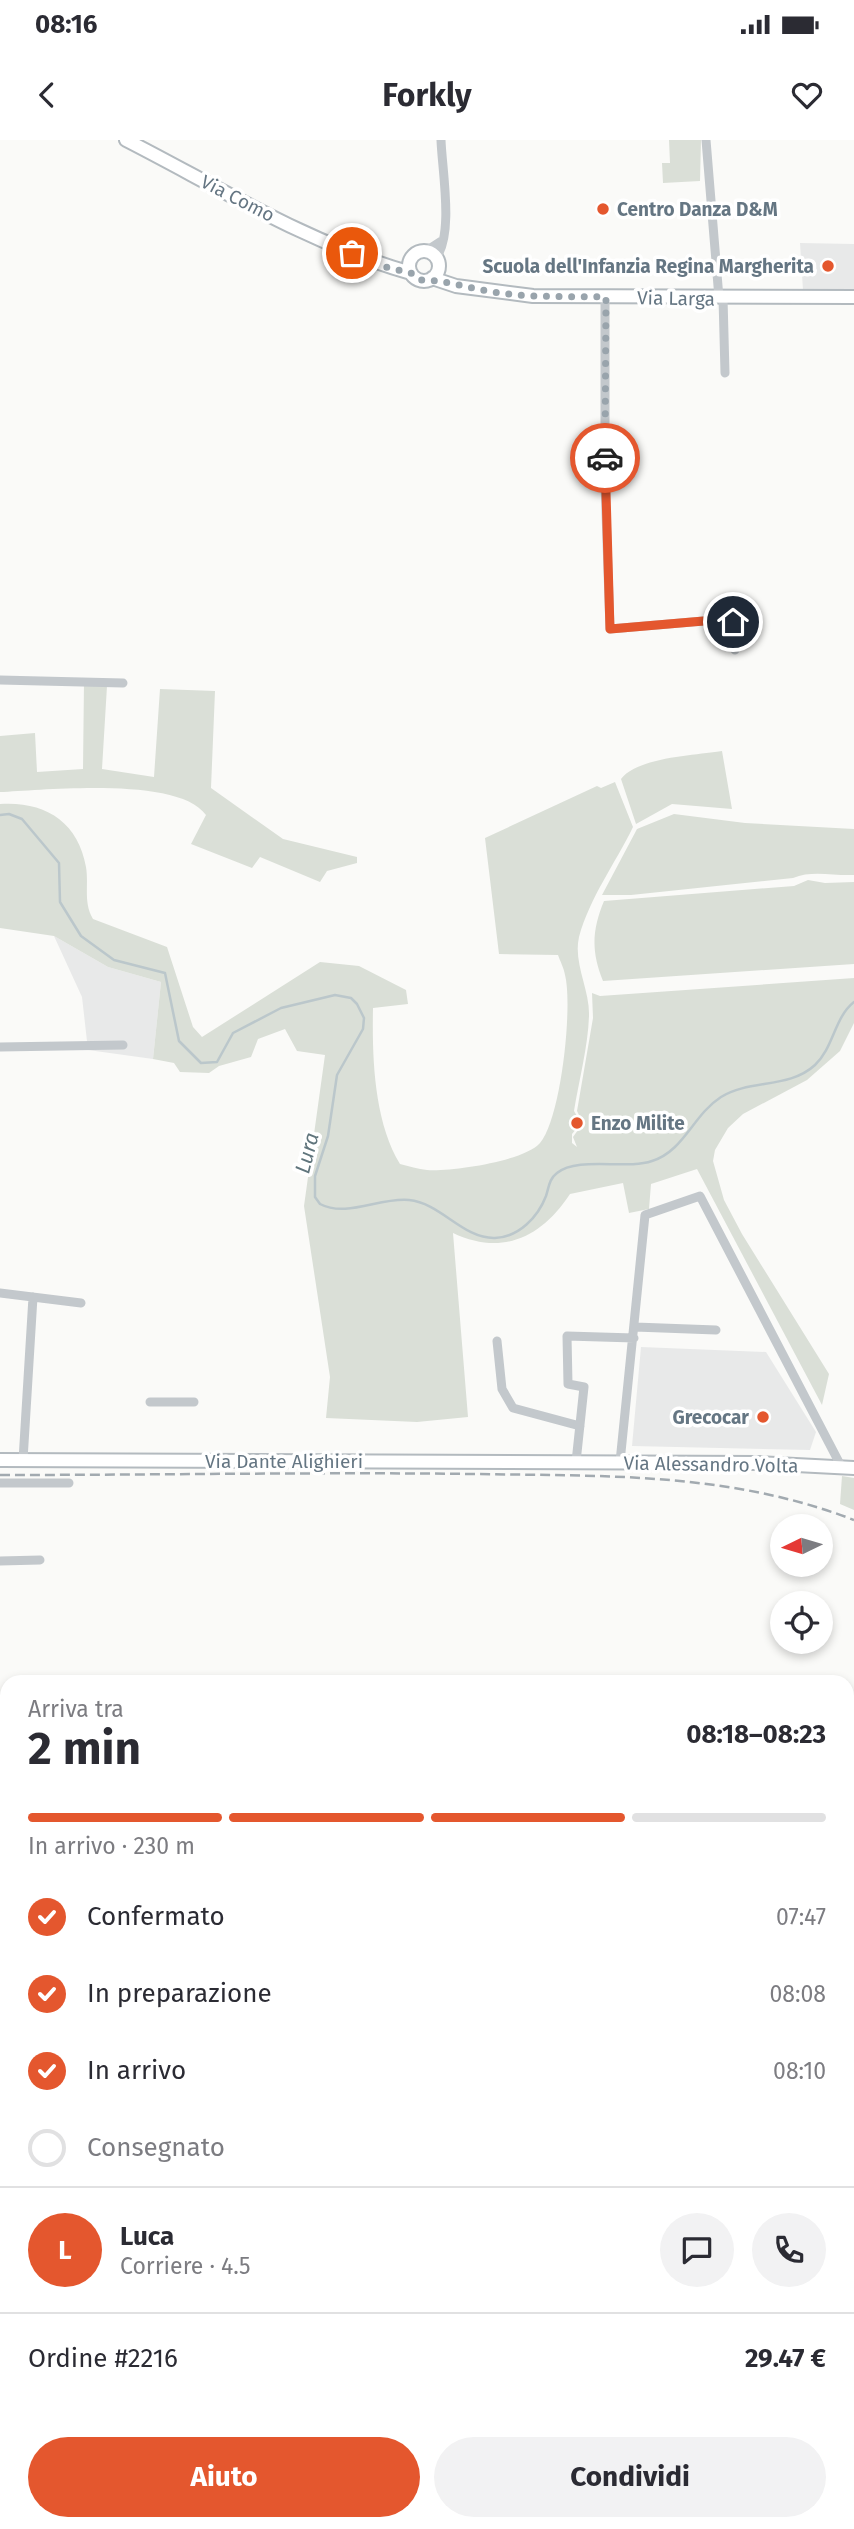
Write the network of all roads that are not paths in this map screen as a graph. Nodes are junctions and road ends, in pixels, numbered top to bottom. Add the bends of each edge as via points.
1 (126, 140) edge
2 (441, 140) edge
3 (706, 140) edge
4 (352, 253) junction
5 (413, 256) junction
6 (433, 264) junction
7 (411, 273) junction
8 (606, 297) junction
9 (854, 297) edge
10 (721, 298) junction
11 (725, 373) dead end
12 (735, 650) dead end
13 (0, 680) edge
14 (123, 683) dead end
15 (123, 1045) dead end
16 (0, 1046) edge
17 (0, 1293) edge
18 (33, 1297) junction
19 (81, 1303) dead end
20 (635, 1326) junction
21 (716, 1330) dead end
22 (634, 1338) junction
23 (497, 1341) dead end
24 (149, 1402) dead end
25 (194, 1402) dead end
26 (580, 1426) junction
27 (0, 1460) edge
28 (23, 1460) junction
29 (571, 1462) junction
30 (620, 1462) junction
31 (847, 1467) edge
32 (0, 1483) edge
33 (69, 1483) dead end
34 (40, 1560) dead end
35 (0, 1561) edge

1 - 4 street, Via Como
2 - 6 street via 444,239
3 - 10 street
4 - 5 street, Via Como via 385,260
4 - 7 street, Via Como
5 - 6 street, Via Como
5 - 7 street
6 - 7 street, Via Como via 421,280
6 - 8 street, Via Larga via 456,286 533,296
8 - 10 street, Via Larga
8 - 12 street via 610,629 727,619 733,622
9 - 10 street, Via Larga
10 - 11 street
13 - 14 street
15 - 16 street
17 - 18 street
18 - 19 street
18 - 28 street
20 - 21 street
20 - 22 street
20 - 31 street via 645,1215 701,1196
22 - 26 street via 567,1336 568,1384 584,1387
22 - 30 street
23 - 26 street via 502,1389 513,1408
24 - 25 street
26 - 29 street
27 - 28 street, Via Dante Alighieri
28 - 29 street, Via Dante Alighieri
29 - 30 street, Via Alessandro Volta
30 - 31 street, Via Alessandro Volta
32 - 33 street
34 - 35 street

